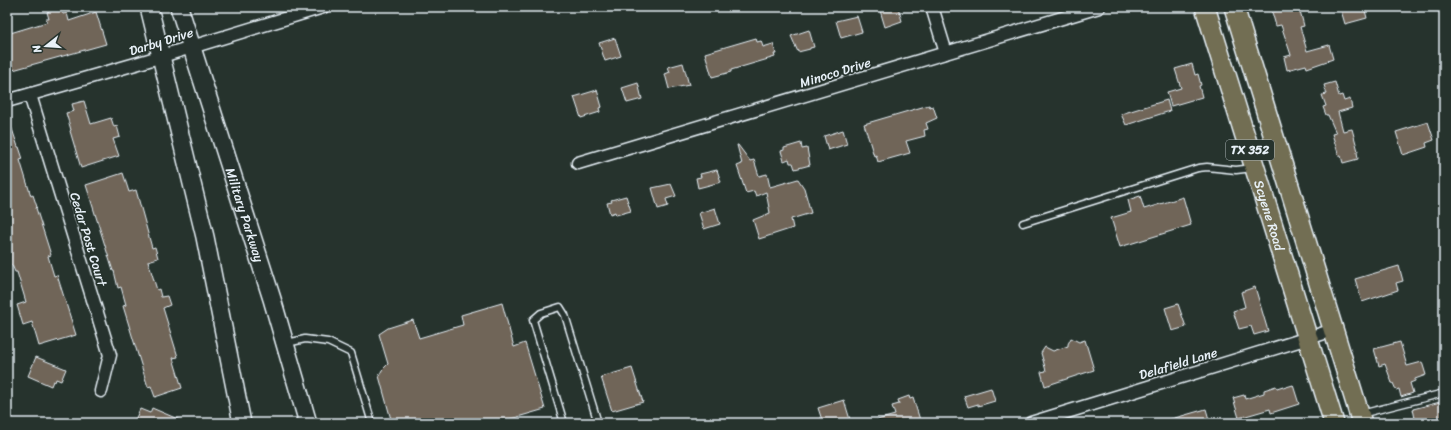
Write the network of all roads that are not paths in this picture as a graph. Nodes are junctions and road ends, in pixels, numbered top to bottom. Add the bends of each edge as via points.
1 (149, 7) edge
2 (179, 7) edge
3 (323, 7) edge
4 (932, 7) edge
5 (1099, 7) edge
6 (1205, 7) edge
7 (1234, 7) edge
8 (191, 47) junction
9 (946, 53) junction
10 (162, 56) junction
11 (30, 95) junction
12 (7, 101) edge
13 (578, 164) dead end
14 (1255, 167) junction
15 (1023, 223) dead end
16 (1334, 330) junction
17 (1307, 338) junction
18 (285, 343) junction
19 (101, 391) dead end
20 (1444, 393) edge
21 (1361, 419) edge
22 (242, 423) edge
23 (308, 423) edge
24 (372, 423) edge
25 (564, 423) edge
26 (598, 423) edge
27 (1031, 423) edge
28 (1334, 423) edge

1 - 10 main road
2 - 8 main road, Military Parkway
3 - 8 street, Darby Drive
4 - 9 street
5 - 9 street, Minoco Drive
6 - 14 main road, Scyene Road / TX 352
7 - 16 main road, Scyene Road / TX 352
8 - 10 street, Darby Drive
8 - 18 main road, Military Parkway
9 - 13 street, Minoco Drive
10 - 11 street, Darby Drive
10 - 22 main road via 205,237
11 - 12 street, Darby Drive
11 - 19 street, Cedar Post Court via 110,355
14 - 15 lane via 1236,170 1198,168
14 - 17 main road, Scyene Road / TX 352
16 - 17 street, Delafield Lane
16 - 21 main road, Scyene Road / TX 352
17 - 27 street, Delafield Lane
17 - 28 main road, Scyene Road / TX 352
18 - 23 main road, Military Parkway
18 - 24 lane via 305,339 328,342 351,354
20 - 21 lane
25 - 26 lane via 532,320 541,313 560,307 565,315

